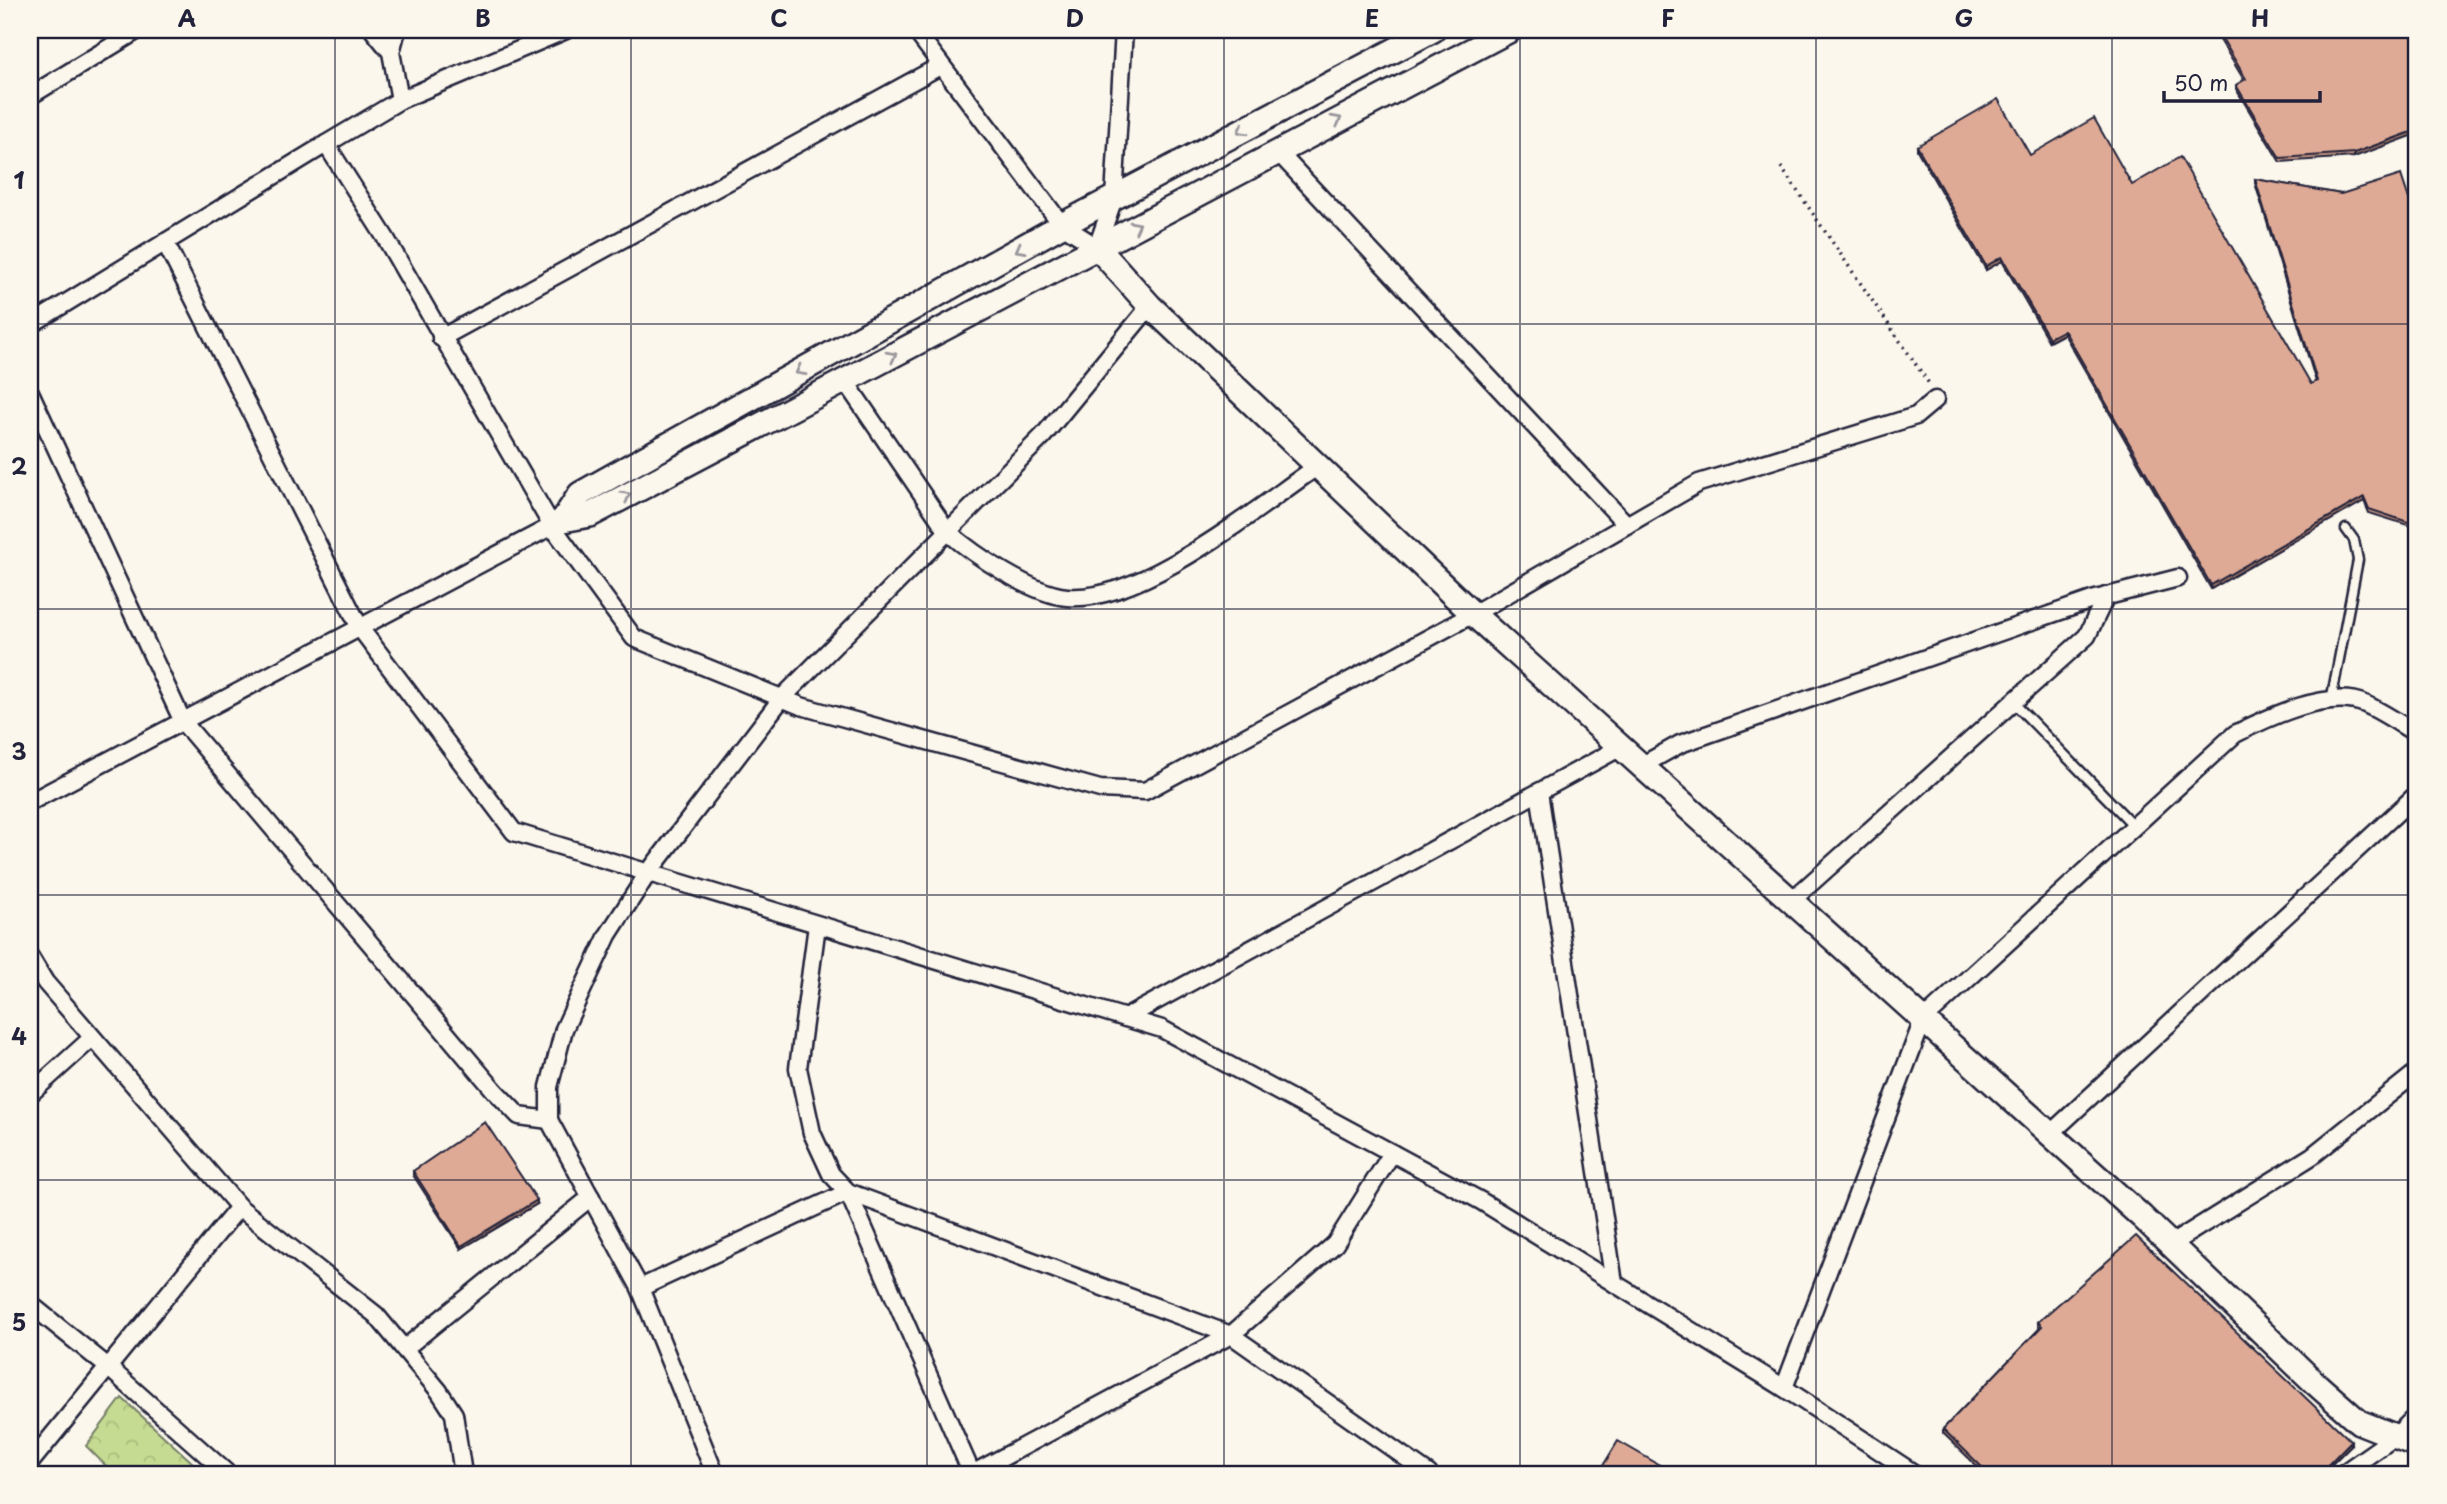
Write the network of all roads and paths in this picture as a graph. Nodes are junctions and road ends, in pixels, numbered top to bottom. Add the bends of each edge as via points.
1 (138, 30) edge
2 (373, 30) edge
3 (397, 30) edge
4 (566, 30) edge
5 (915, 30) edge
6 (1124, 30) edge
7 (1433, 30) edge
8 (1510, 30) edge
9 (391, 52) junction
10 (940, 66) junction
11 (30, 96) edge
12 (400, 100) junction
13 (326, 144) junction
14 (1278, 152) junction
15 (1780, 167) dead end
16 (1114, 198) junction
17 (1062, 225) junction
18 (165, 242) junction
19 (1097, 247) junction
20 (1150, 306) junction
21 (30, 325) edge
22 (441, 338) junction
23 (845, 381) junction
24 (30, 392) edge
25 (1935, 400) joint
26 (1318, 466) junction
27 (557, 523) junction
28 (1627, 525) junction
29 (2346, 528) dead end
30 (948, 532) junction
31 (2178, 578) dead end
32 (2106, 596) junction
33 (1473, 614) junction
34 (360, 628) junction
35 (782, 698) junction
36 (2331, 701) junction
37 (2013, 702) junction
38 (183, 722) junction
39 (2417, 734) edge
40 (1621, 747) junction
41 (1641, 766) junction
42 (1539, 792) junction
43 (2417, 793) edge
44 (30, 802) edge
45 (2135, 827) junction
46 (648, 873) junction
47 (1791, 901) junction
48 (817, 925) junction
49 (30, 957) edge
50 (1125, 1018) junction
51 (1923, 1020) junction
52 (92, 1038) junction
53 (2417, 1072) edge
54 (30, 1094) edge
55 (550, 1120) junction
56 (2050, 1134) junction
57 (1392, 1153) junction
58 (848, 1192) junction
59 (591, 1197) junction
60 (239, 1208) junction
61 (2171, 1244) junction
62 (1614, 1283) junction
63 (640, 1288) junction
64 (30, 1304) edge
65 (1231, 1335) junction
66 (404, 1349) junction
67 (108, 1367) junction
68 (1784, 1388) junction
69 (2417, 1415) edge
70 (2407, 1441) edge
71 (30, 1463) edge
72 (228, 1474) edge
73 (463, 1474) edge
74 (715, 1474) edge
75 (972, 1474) edge
76 (1429, 1474) edge
77 (1915, 1474) edge
78 (2342, 1474) edge

1 - 11 street
2 - 9 street
3 - 9 street
4 - 12 street
5 - 10 street
6 - 16 street
7 -> 16 street
14 -> 8 street
9 - 12 street
10 - 17 street
10 - 22 street
12 - 13 street
13 - 18 street
13 - 22 street
19 -> 14 street
14 - 28 street
15 - 25 path via 1930,384
16 - 17 street
16 - 19 street
17 - 19 street
17 -> 27 street via 580,494
18 - 21 street
18 - 34 street
19 - 20 street
23 -> 19 street
20 - 26 street
20 - 30 street via 1044,436
22 - 27 street
27 -> 23 street via 590,515
23 - 30 street
24 - 38 street
25 - 28 street via 1916,416 1699,483
26 - 30 street via 1191,555 1158,573 1091,596 1066,597 1042,591 967,549
26 - 33 street
27 - 34 street
27 - 35 street via 634,638
28 - 33 street
29 - 36 lane via 2358,561
30 - 35 street
31 - 32 street
32 - 37 street via 2087,636
32 - 41 street via 1680,744
33 - 35 street via 1145,791 1100,789
33 - 40 street
34 - 38 street
34 - 46 street via 514,832
35 - 46 street
36 - 39 street via 2363,702
36 - 45 street via 2290,709 2235,734
37 - 45 lane
37 - 47 street
38 - 44 street
38 - 55 street via 495,1091 519,1116
40 - 41 street
40 - 42 street
41 - 47 street
42 - 50 street
42 - 62 street
43 - 56 street
45 - 51 street
46 - 48 street
46 - 55 street via 608,935 564,1029 549,1087
47 - 51 street
48 - 50 street
48 - 58 street via 798,1068 812,1133 831,1174
49 - 52 street
50 - 57 street via 1162,1029
51 - 56 street
51 - 68 street
52 - 54 street
52 - 60 street
53 - 61 street via 2312,1156
55 - 59 street
56 - 61 street
57 - 62 street via 1481,1201
57 - 65 street via 1335,1244
58 - 63 street
58 - 65 street
58 - 75 street
59 - 63 street
59 - 66 street
60 - 66 street via 376,1315
60 - 67 street
61 - 70 street via 2359,1422
62 - 68 street
63 - 74 street
64 - 67 street
65 - 75 street
65 - 76 street
66 - 73 street via 454,1414
67 - 71 street
67 - 72 street
68 - 77 street
69 - 70 street
70 - 78 street

